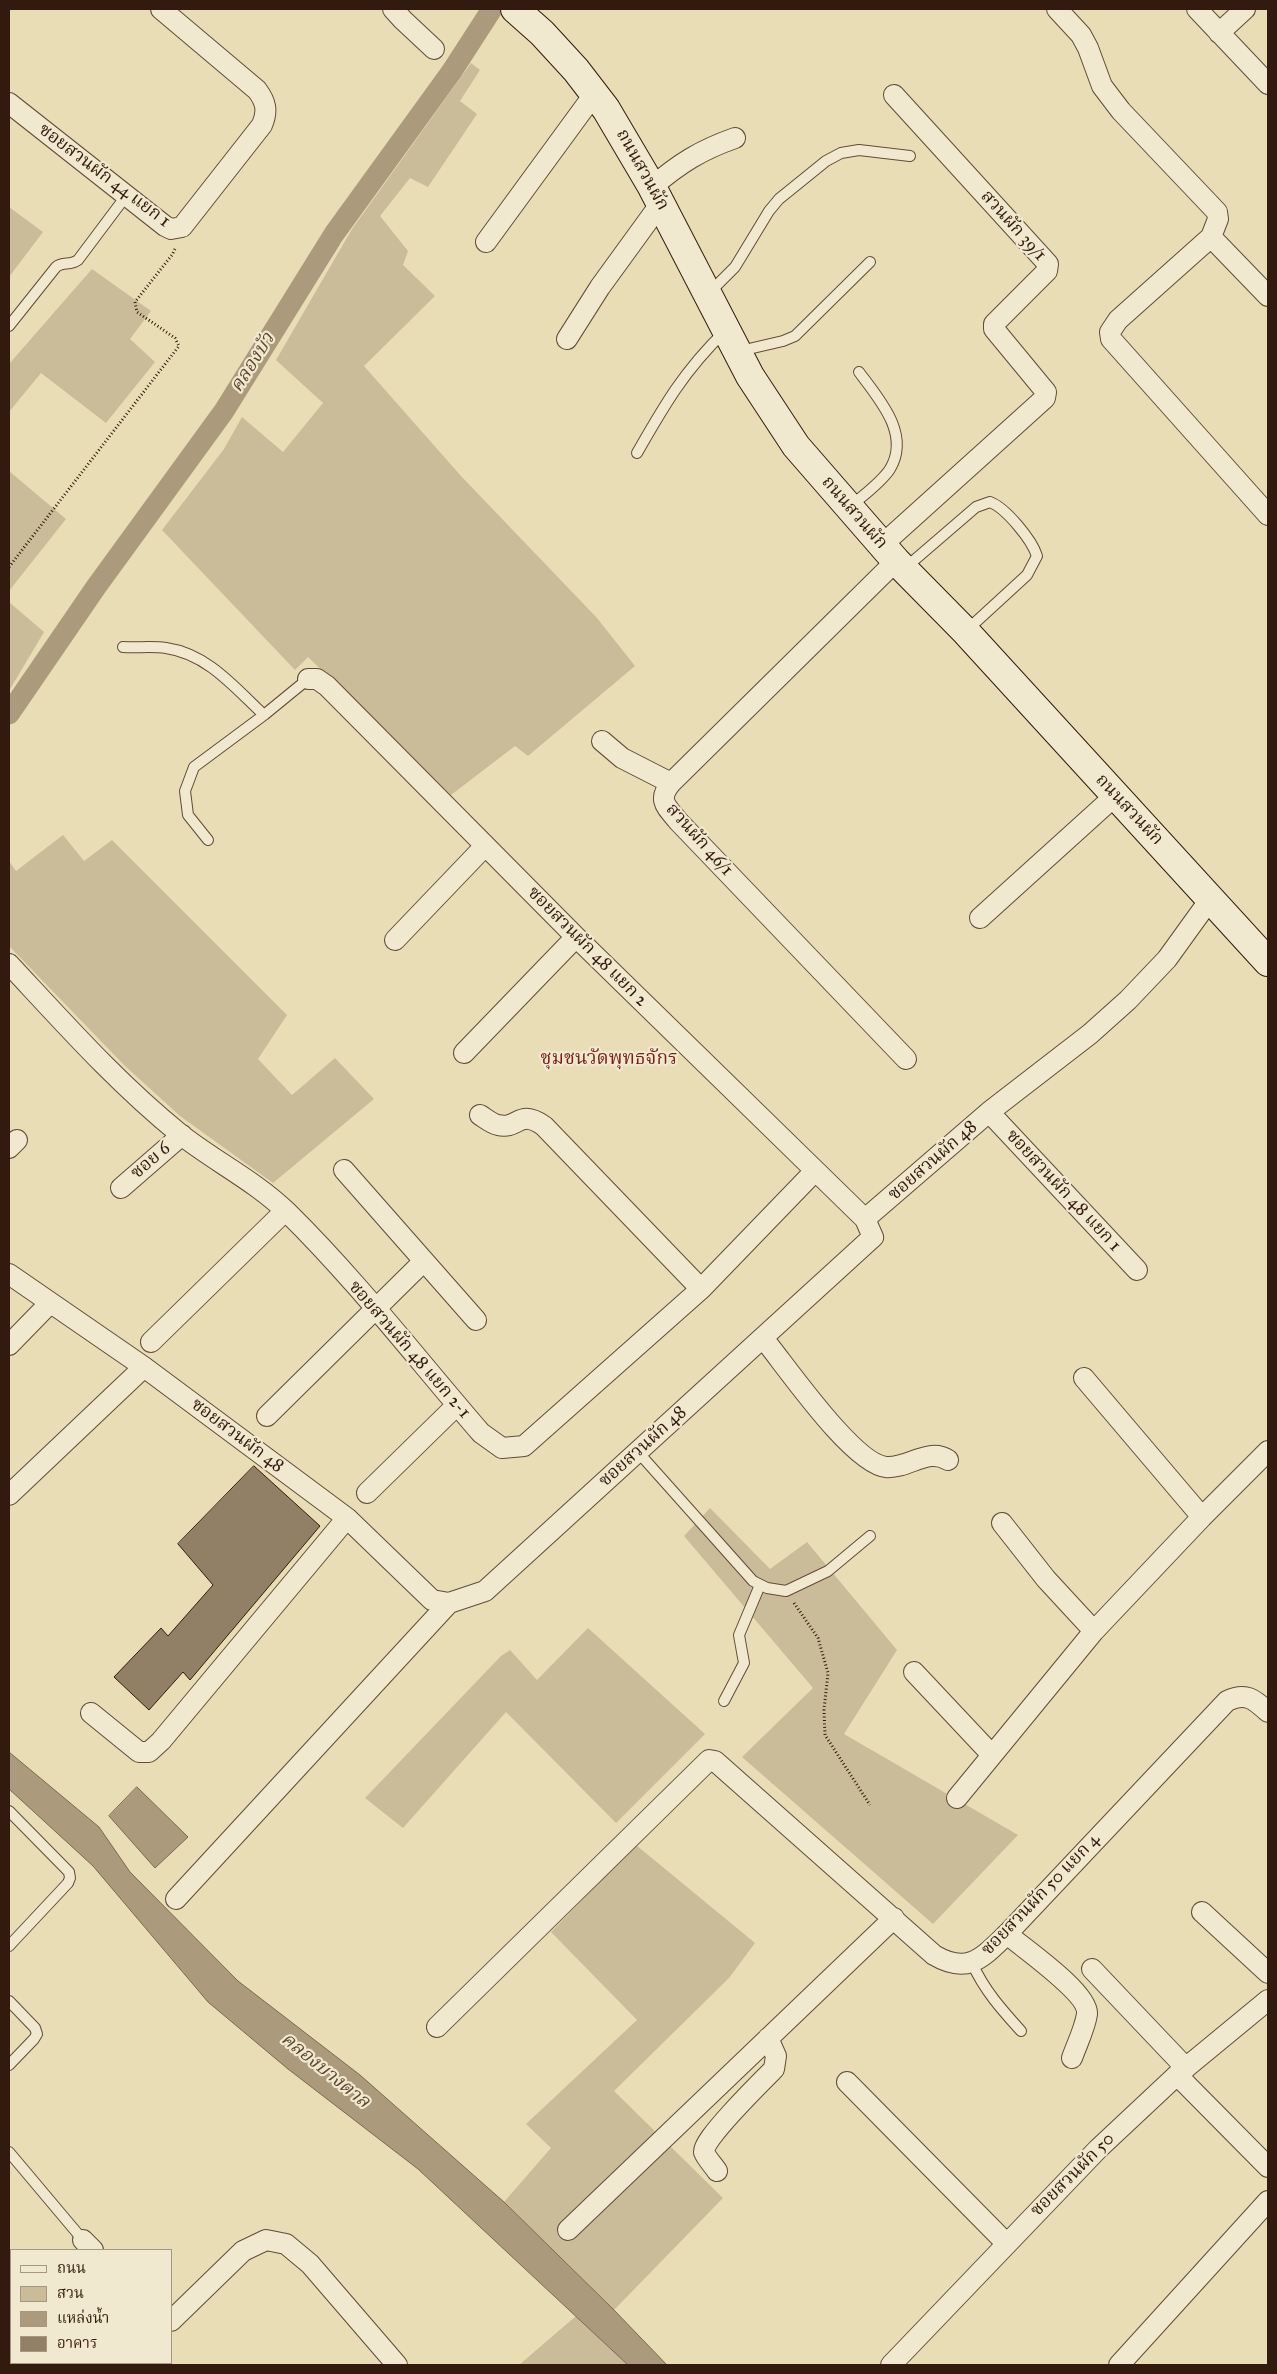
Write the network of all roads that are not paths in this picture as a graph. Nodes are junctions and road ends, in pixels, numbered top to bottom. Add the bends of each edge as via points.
1 (161, 9) edge
2 (394, 9) edge
3 (515, 9) edge
4 (1057, 9) edge
5 (1197, 9) edge
6 (1245, 9) edge
7 (1219, 33) junction
8 (434, 49) dead end
9 (1268, 84) edge
10 (595, 93) junction
11 (894, 96) dead end
12 (9, 103) edge
13 (735, 138) dead end
14 (910, 156) dead end
15 (657, 195) junction
16 (126, 196) junction
17 (1211, 237) junction
18 (486, 242) dead end
19 (870, 262) dead end
20 (708, 293) junction
21 (1268, 296) edge
22 (9, 326) edge
23 (567, 339) dead end
24 (732, 341) junction
25 (860, 372) dead end
26 (637, 453) dead end
27 (849, 508) junction
28 (1268, 515) edge
29 (894, 558) junction
30 (966, 632) junction
31 (123, 647) dead end
32 (308, 679) joint
33 (264, 715) junction
34 (602, 741) dead end
35 (670, 783) junction
36 (1116, 795) junction
37 (208, 840) dead end
38 (485, 846) junction
39 (1211, 898) junction
40 (980, 918) dead end
41 (576, 937) junction
42 (395, 940) dead end
43 (1268, 962) edge
44 (9, 964) edge
45 (464, 1053) dead end
46 (906, 1059) dead end
47 (990, 1112) junction
48 (480, 1115) dead end
49 (182, 1135) junction
50 (344, 1170) dead end
51 (815, 1171) junction
52 (121, 1188) dead end
53 (286, 1211) junction
54 (865, 1220) junction
55 (424, 1261) junction
56 (1137, 1270) dead end
57 (9, 1274) edge
58 (701, 1289) junction
59 (50, 1303) junction
60 (376, 1308) junction
61 (476, 1320) dead end
62 (763, 1338) junction
63 (151, 1342) dead end
64 (9, 1345) edge
65 (144, 1367) junction
66 (1084, 1378) dead end
67 (457, 1405) junction
68 (267, 1416) dead end
69 (638, 1452) junction
70 (1268, 1452) edge
71 (948, 1460) dead end
72 (367, 1493) dead end
73 (9, 1495) edge
74 (1202, 1517) junction
75 (347, 1518) junction
76 (1002, 1523) dead end
77 (870, 1536) dead end
78 (760, 1585) junction
79 (449, 1603) junction
80 (1094, 1631) junction
81 (914, 1672) dead end
82 (724, 1702) dead end
83 (1268, 1712) edge
84 (91, 1713) dead end
85 (992, 1754) junction
86 (957, 1798) dead end
87 (9, 1811) edge
88 (176, 1899) dead end
89 (1202, 1912) dead end
90 (894, 1918) junction
91 (1006, 1934) junction
92 (9, 1946) edge
93 (972, 1963) junction
94 (1092, 1969) dead end
95 (1268, 1972) edge
96 (1268, 2000) edge
97 (9, 2001) edge
98 (437, 2028) dead end
99 (1022, 2031) dead end
100 (768, 2038) junction
101 (1072, 2058) dead end
102 (9, 2065) edge
103 (1181, 2071) junction
104 (847, 2082) dead end
105 (9, 2152) edge
106 (1268, 2167) edge
107 (717, 2171) dead end
108 (1268, 2201) edge
109 (568, 2230) dead end
110 (1006, 2243) junction
111 (88, 2245) edge
112 (172, 2321) edge
113 (397, 2365) edge
114 (891, 2365) edge
115 (1119, 2365) edge

1 - 16 street, ซอยสวนผัก 44 แยก 1 via 257,90 266,103 265,117 186,224 177,229 166,226
2 - 8 street
3 - 10 street, ถนนสวนผัก via 542,33
4 - 17 street via 1081,35 1102,86 1217,212 1218,219
5 - 7 street
6 - 7 street
7 - 9 street
10 - 15 street, ถนนสวนผัก
10 - 18 street
11 - 29 street, สวนผัก 39/1 via 1048,264 1047,271 994,324 994,329 1046,392 1045,398
12 - 16 street, ซอยสวนผัก 44 แยก 1
13 - 15 street via 688,158
14 - 20 lane via 860,150 841,153 826,161 769,210 735,267
15 - 20 street, ถนนสวนผัก
15 - 23 street
16 - 22 lane via 78,260 56,267
17 - 21 street
17 - 28 street via 1118,320 1110,332 1111,339
19 - 24 lane via 795,336 783,342
20 - 24 street, ถนนสวนผัก
24 - 26 lane via 700,355 682,378
24 - 27 street, ถนนสวนผัก via 764,400 796,446
25 - 27 lane via 886,409 898,441 889,470
27 - 29 street, ถนนสวนผัก
29 - 30 street, ถนนสวนผัก
29 - 30 lane via 976,507 990,502 997,504 1034,547 1037,556 1027,575
29 - 35 street, สวนผัก 46/1
30 - 36 street, ถนนสวนผัก
31 - 33 lane via 166,648 186,653 219,672
32 - 33 lane
32 - 38 street, ซอยสวนผัก 48 แยก 2 via 317,679 327,686
33 - 37 lane via 194,767 185,792 188,815
34 - 35 street via 622,758
35 - 46 street, สวนผัก 46/1 via 662,798 666,806
36 - 39 street, ถนนสวนผัก
36 - 40 street
38 - 41 street, ซอยสวนผัก 48 แยก 2
38 - 42 street
39 - 43 street, ถนนสวนผัก
39 - 47 street, ซอยสวนผัก 48 via 1167,959 1128,1000
41 - 45 street
41 - 51 street, ซอยสวนผัก 48 แยก 2
44 - 49 street, ซอยสวนผัก 48 แยก 2-1 via 120,1082
47 - 54 street, ซอยสวนผัก 48
47 - 56 street, ซอยสวนผัก 48 แยก 1
48 - 58 street via 496,1125 510,1125 526,1118 544,1126
49 - 52 street, ซอย 6
49 - 53 street, ซอยสวนผัก 48 แยก 2-1
50 - 55 street
51 - 54 street, ซอยสวนผัก 48 แยก 2
51 - 58 street, ซอยสวนผัก 48 แยก 2-1
53 - 60 street, ซอยสวนผัก 48 แยก 2-1
53 - 63 street
54 - 62 street, ซอยสวนผัก 48 via 872,1236
55 - 60 street
55 - 61 street
57 - 59 street, ซอยสวนผัก 48
58 - 67 street, ซอยสวนผัก 48 แยก 2-1 via 524,1446 502,1448 481,1433
59 - 64 street
59 - 65 street, ซอยสวนผัก 48
60 - 67 street, ซอยสวนผัก 48 แยก 2-1
60 - 68 street
62 - 69 street, ซอยสวนผัก 48
62 - 71 street via 847,1443 874,1465 903,1465 932,1455
65 - 73 street
65 - 75 street, ซอยสวนผัก 48
66 - 74 street
67 - 72 street
69 - 78 lane
69 - 79 street, ซอยสวนผัก 48 via 485,1591
70 - 74 street
74 - 80 street
75 - 79 street, ซอยสวนผัก 48 via 432,1600
75 - 84 street via 149,1752 139,1752
76 - 80 street via 1046,1579
77 - 78 lane via 828,1571 786,1591
78 - 82 lane via 739,1635 744,1662
79 - 88 street
80 - 85 street
81 - 85 street
83 - 91 street, ซอยสวนผัก 50 แยก 4 via 1254,1699 1244,1696 1227,1701
85 - 86 street
87 - 92 lane via 69,1872 70,1878 68,1884
89 - 95 street
90 - 93 street, ซอยสวนผัก 50 แยก 4 via 934,1955 960,1965
90 - 98 street, ซอยสวนผัก 50 แยก 4 via 715,1761 709,1760
90 - 100 street
91 - 93 street, ซอยสวนผัก 50 แยก 4
91 - 101 street via 1071,1987 1085,2005 1087,2014
93 - 99 lane via 992,1999
94 - 103 street
96 - 103 street, ซอยสวนผัก 50
97 - 102 lane via 37,2034
100 - 107 street via 776,2056 774,2069 712,2135 704,2148
100 - 109 street
103 - 106 street
103 - 110 street, ซอยสวนผัก 50 via 1098,2149
104 - 110 street
105 - 111 lane
108 - 115 street
110 - 114 street, ซอยสวนผัก 50
112 - 113 street via 244,2251 266,2240 286,2244 310,2264

